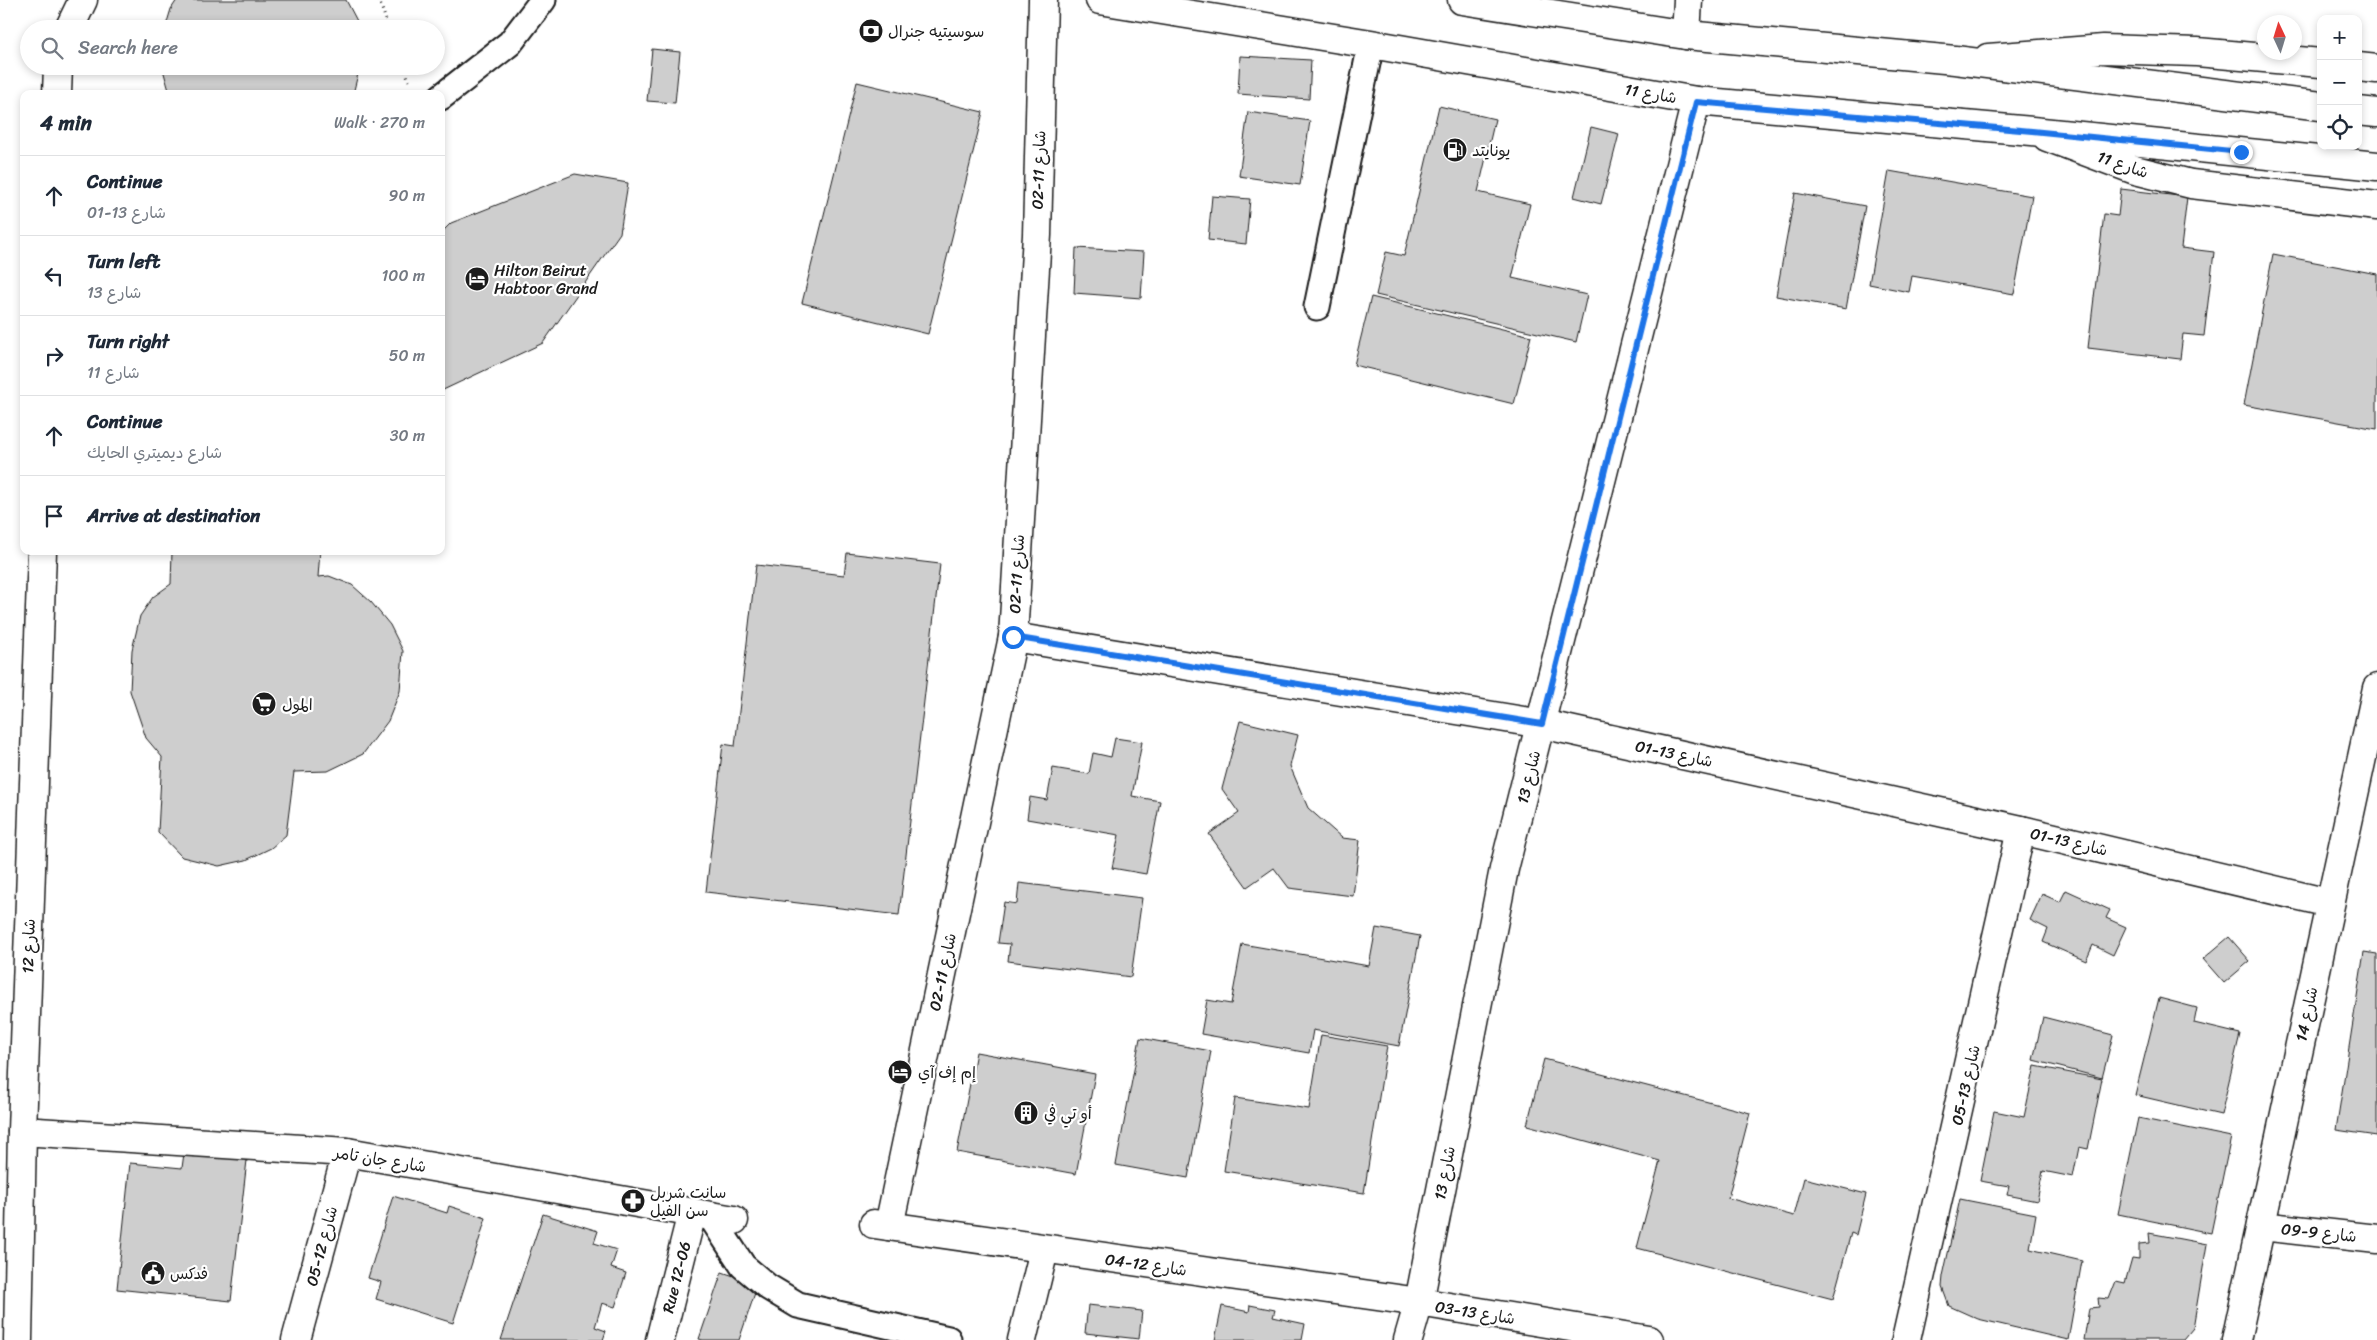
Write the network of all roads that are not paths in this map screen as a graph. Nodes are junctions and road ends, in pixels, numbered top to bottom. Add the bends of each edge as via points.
1 (63, 0) edge
2 (83, 0) edge
3 (543, 0) edge
4 (1043, 0) edge
5 (1100, 0) edge
6 (1462, 0) edge
7 (1688, 0) edge
8 (62, 20) edge
9 (73, 20) edge
10 (1686, 35) junction
11 (1371, 44) junction
12 (1954, 60) junction
13 (2317, 63) edge
14 (2362, 67) edge
15 (2377, 69) edge
16 (58, 75) edge
17 (58, 90) edge
18 (445, 93) edge
19 (1696, 102) junction
20 (2317, 105) edge
21 (2362, 111) edge
22 (2377, 113) edge
23 (2032, 131) junction
24 (2377, 166) edge
25 (2377, 206) edge
26 (1317, 307) dead end
27 (42, 555) edge
28 (1013, 637) junction
29 (2377, 688) edge
30 (1542, 724) junction
31 (2021, 830) junction
32 (2329, 903) junction
33 (22, 1131) junction
34 (347, 1152) junction
35 (712, 1217) junction
36 (881, 1225) joint
37 (2261, 1226) junction
38 (2377, 1239) edge
39 (1044, 1250) junction
40 (1419, 1302) junction
41 (948, 1339) edge
42 (18, 1340) edge
43 (296, 1340) edge
44 (660, 1340) edge
45 (1022, 1340) edge
46 (1408, 1340) edge
47 (1649, 1340) edge
48 (1906, 1340) edge
49 (2236, 1340) edge

1 - 8 main road
2 - 9 main road
3 - 18 lane via 510,44
4 - 28 main road, شارع 11-02 via 1037,235
5 - 11 main road, شارع 11
6 - 10 main road
7 - 10 main road
10 - 12 main road
11 - 19 main road, شارع 11
11 - 26 lane
12 - 13 main road via 2103,49 2197,52
12 - 20 main road
14 - 15 main road
16 - 17 main road
19 - 23 main road, شارع 11
19 - 30 main road, شارع 13
21 - 22 main road
23 - 24 main road
23 - 25 main road, شارع 11 via 2135,170 2191,184
27 - 33 main road, شارع 12
28 - 30 main road, شارع 13-01
28 - 36 main road, شارع 11-02
29 - 32 main road, شارع 14
30 - 31 main road, شارع 13-01
30 - 40 main road, شارع 13 via 1504,870
31 - 32 main road, شارع 13-01
31 - 48 main road, شارع 13-05
32 - 37 main road, شارع 14
33 - 34 main road, شارع جان تامر
33 - 42 main road, شارع 12
34 - 35 main road, شارع جان تامر
34 - 43 main road, شارع 12-05
35 - 41 lane via 743,1266 768,1287 798,1305
35 - 44 main road, Rue 12-06
36 - 39 main road, شارع 12-04
37 - 38 main road, شارع 9-09
37 - 49 main road, شارع 14
39 - 40 main road, شارع 12-04
39 - 45 main road
40 - 46 main road, شارع 13
40 - 47 main road, شارع 13-03

